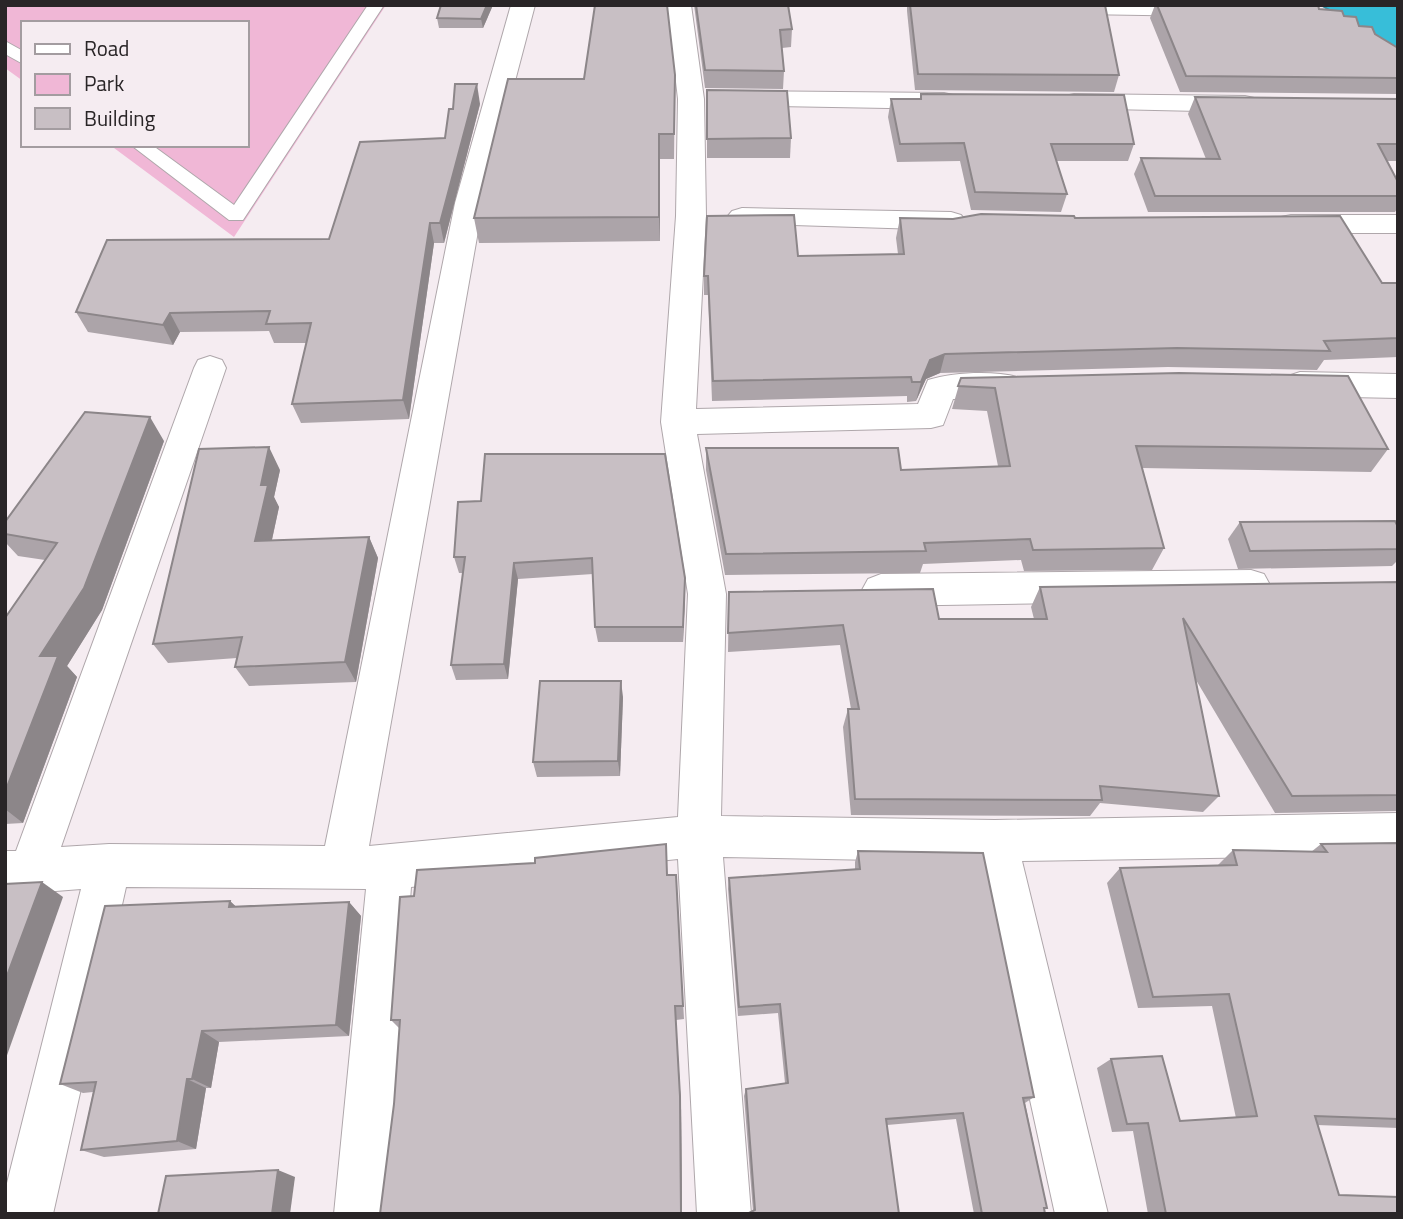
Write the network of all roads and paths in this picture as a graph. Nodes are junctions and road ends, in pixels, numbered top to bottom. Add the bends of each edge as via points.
1 (376, 5) edge
2 (523, 5) edge
3 (679, 5) edge
4 (956, 5) edge
5 (1227, 10) edge
6 (5, 46) edge
7 (21, 58) edge
8 (691, 99) junction
9 (968, 101) edge
10 (1051, 102) edge
11 (1273, 104) edge
12 (143, 147) edge
13 (691, 216) junction
14 (985, 222) edge
15 (1261, 224) edge
16 (1398, 224) edge
17 (210, 368) dead end
18 (1263, 384) edge
19 (1034, 385) edge
20 (1398, 386) edge
21 (678, 422) junction
22 (1290, 584) edge
23 (843, 591) edge
24 (748, 593) edge
25 (708, 594) junction
26 (1398, 834) edge
27 (699, 836) junction
28 (995, 841) junction
29 (110, 865) junction
30 (343, 868) junction
31 (390, 868) junction
32 (17, 873) edge
33 (26, 1214) edge
34 (361, 1214) edge
35 (724, 1214) edge
36 (1082, 1214) edge

1 - 12 lane via 236,216
2 - 30 street via 469,203
3 - 8 street
4 - 5 street
6 - 7 lane
8 - 9 street
8 - 13 street
10 - 11 street
13 - 14 street
13 - 21 street
15 - 16 street
17 - 32 street
18 - 20 street
19 - 21 street via 940,388 931,416
21 - 25 street
22 - 23 street
24 - 25 street
25 - 27 street
26 - 28 street
27 - 28 street
27 - 31 street
27 - 35 street
28 - 36 street
29 - 30 street
29 - 32 street
29 - 33 street
30 - 31 street
31 - 34 street

